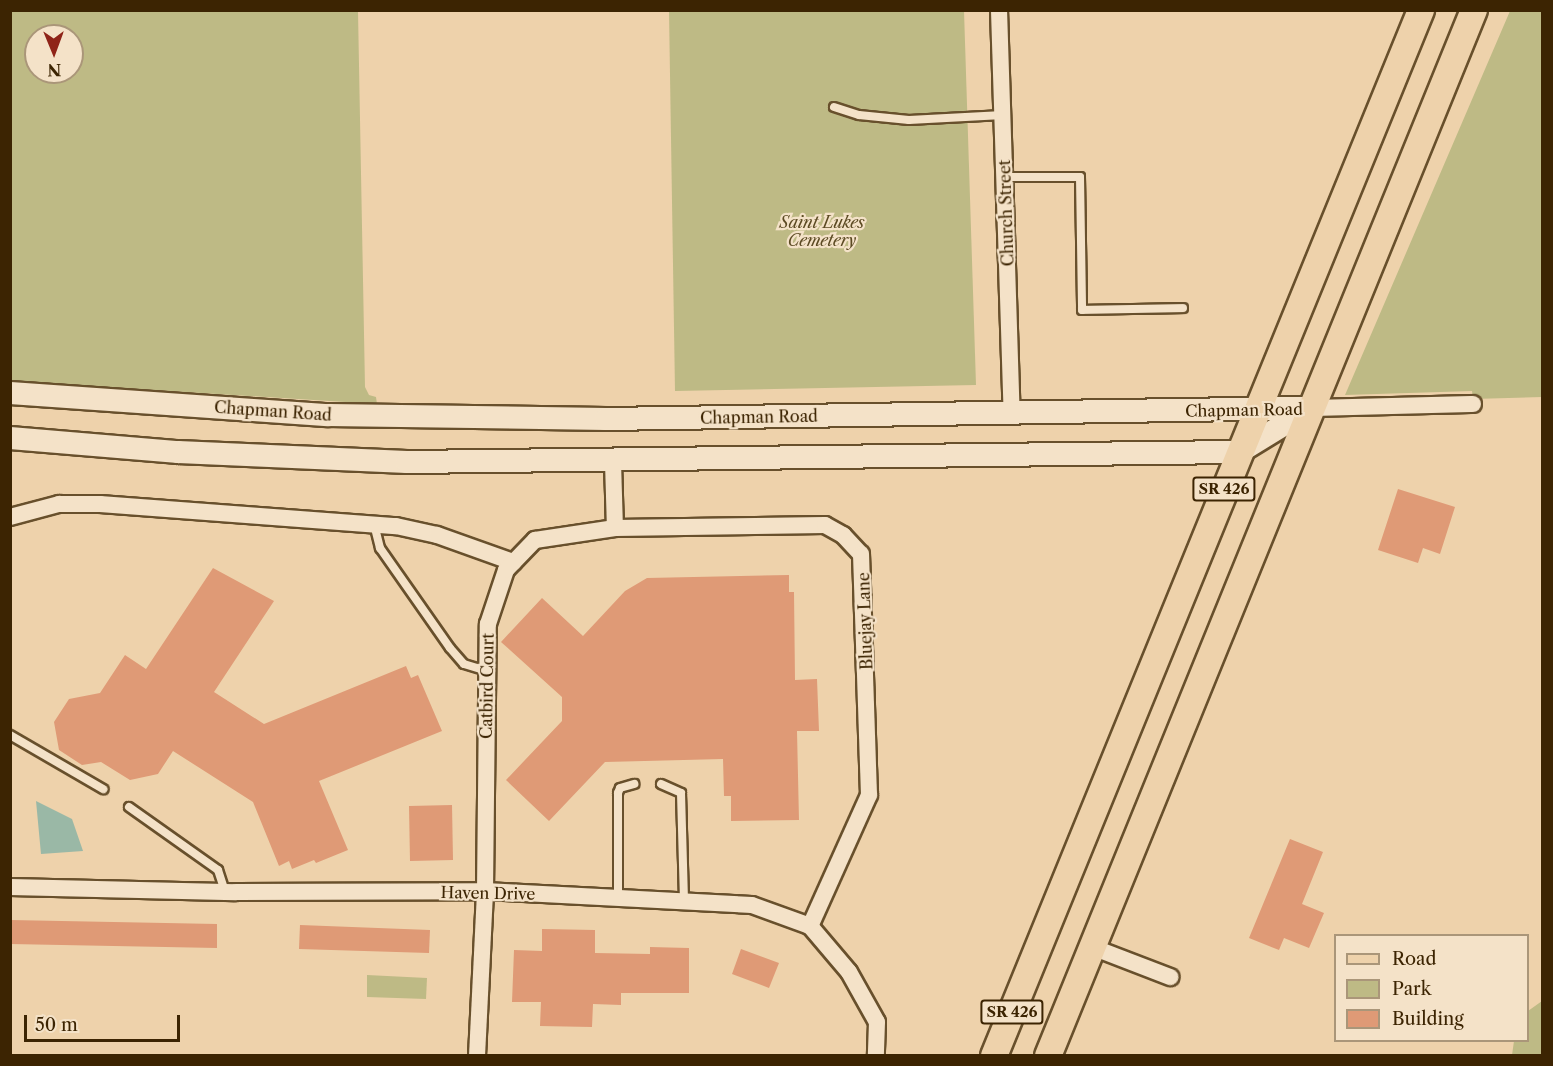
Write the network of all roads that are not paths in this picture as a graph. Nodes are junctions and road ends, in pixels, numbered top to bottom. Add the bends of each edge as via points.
1 (999, 10) edge
2 (1421, 10) edge
3 (1474, 10) edge
4 (834, 106) dead end
5 (1003, 115) junction
6 (1005, 177) junction
7 (1183, 308) dead end
8 (10, 393) edge
9 (1473, 404) dead end
10 (1311, 408) junction
11 (1256, 410) junction
12 (1012, 415) junction
13 (10, 438) edge
14 (1239, 452) junction
15 (613, 462) junction
16 (11, 516) edge
17 (374, 524) junction
18 (615, 528) junction
19 (513, 562) junction
20 (487, 671) junction
21 (10, 735) edge
22 (634, 784) dead end
23 (661, 784) dead end
24 (103, 789) dead end
25 (129, 807) dead end
26 (10, 886) edge
27 (485, 891) junction
28 (225, 892) junction
29 (618, 898) junction
30 (684, 901) junction
31 (810, 926) junction
32 (1092, 947) junction
33 (1170, 977) dead end
34 (477, 1056) edge
35 (876, 1056) edge
36 (994, 1056) edge
37 (1048, 1056) edge

1 - 5 street, Church Street
2 - 11 main road, SR 426
3 - 10 main road, SR 426
4 - 5 lane via 860,115 909,120
5 - 6 street, Church Street
6 - 7 lane via 1080,177 1082,310
6 - 12 street, Church Street
8 - 12 street, Chapman Road via 328,416 606,419
9 - 10 street
10 - 11 street, Chapman Road
10 - 14 street, Chapman Road
10 - 32 main road, SR 426
11 - 12 street, Chapman Road
11 - 14 main road, SR 426
13 - 15 street via 178,452 396,462
14 - 15 street
14 - 36 main road, SR 426
15 - 18 street
16 - 17 street via 59,504 100,504
17 - 19 street via 437,535
17 - 20 lane via 380,548 450,648 464,664
18 - 19 street, Catbird Court via 535,540
18 - 31 street, Bluejay Lane via 825,525 843,535 861,554 869,795
19 - 20 street, Catbird Court via 506,570 488,624
20 - 27 street, Catbird Court
21 - 24 lane
22 - 29 lane via 620,788 618,793
23 - 30 lane via 681,793
25 - 28 lane via 218,870
26 - 28 street, Haven Drive
27 - 28 street, Haven Drive
27 - 29 street, Haven Drive
27 - 34 street, Catbird Court
29 - 30 street, Haven Drive
30 - 31 street, Haven Drive via 752,905
31 - 35 street, Haven Drive via 849,972 877,1022
32 - 33 street
32 - 37 main road, SR 426

